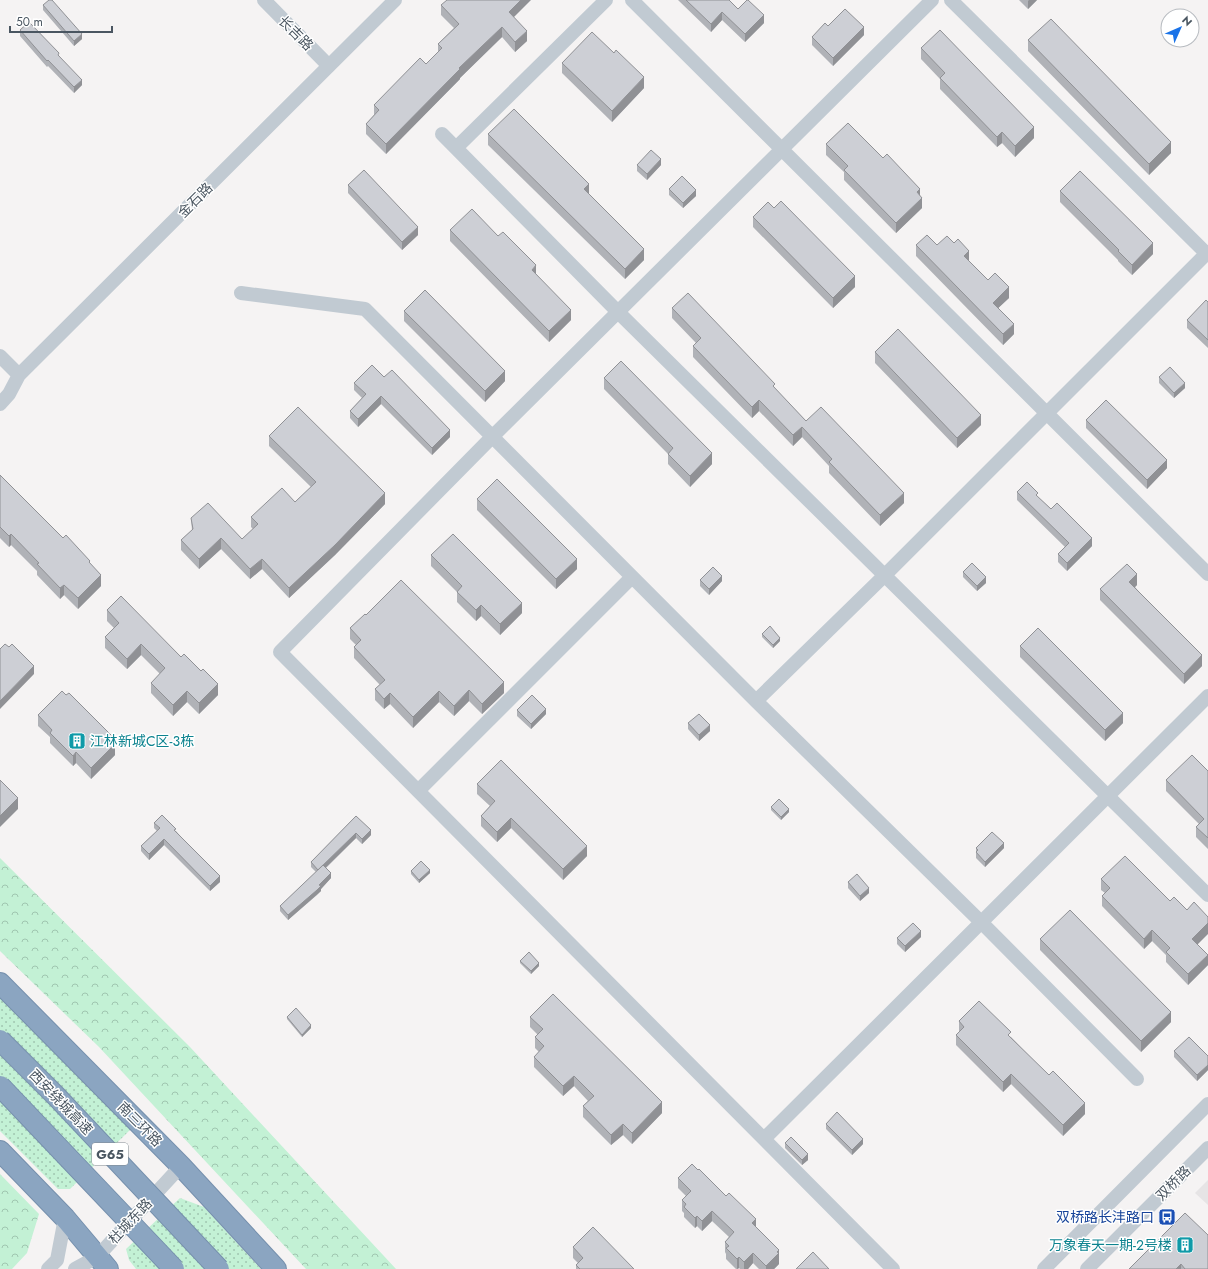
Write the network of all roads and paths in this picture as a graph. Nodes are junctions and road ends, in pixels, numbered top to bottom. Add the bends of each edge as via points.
1 (264, 0) edge
2 (396, 0) edge
3 (606, 0) edge
4 (632, 0) edge
5 (932, 0) edge
6 (951, 0) edge
7 (329, 66) junction
8 (442, 134) dead end
9 (456, 148) junction
10 (782, 149) junction
11 (1208, 253) edge
12 (240, 293) dead end
13 (618, 312) junction
14 (0, 356) edge
15 (19, 375) junction
16 (3, 394) edge
17 (1046, 413) junction
18 (492, 437) junction
19 (1208, 574) edge
20 (885, 575) junction
21 (632, 577) junction
22 (1208, 696) edge
23 (756, 701) junction
24 (418, 791) junction
25 (1107, 796) junction
26 (1208, 895) edge
27 (981, 922) junction
28 (0, 983) edge
29 (0, 1040) edge
30 (1137, 1079) dead end
31 (0, 1086) edge
32 (1208, 1104) edge
33 (764, 1138) junction
34 (1208, 1148) edge
35 (0, 1151) edge
36 (181, 1166) junction
37 (65, 1218) junction
38 (103, 1263) edge
39 (48, 1269) edge
40 (75, 1269) edge
41 (174, 1269) edge
42 (219, 1269) edge
43 (276, 1269) edge
44 (893, 1269) edge
45 (1044, 1269) edge
46 (1087, 1269) edge

1 - 7 street, 长吉路
2 - 7 street, 金石路
3 - 9 street
4 - 10 street
5 - 10 street
6 - 11 street
7 - 15 street, 金石路
8 - 9 street
9 - 13 street
10 - 13 street
10 - 17 street
11 - 17 street
12 - 18 street via 365,309
13 - 18 street
13 - 20 street
14 - 15 street
15 - 16 street, 金石路
17 - 19 street
17 - 20 street
18 - 21 street
18 - 24 street via 280,652
20 - 23 street
20 - 25 street
21 - 23 street
21 - 24 street
22 - 25 street
23 - 27 street
24 - 33 street
25 - 26 street
25 - 27 street
27 - 30 street
27 - 33 street
28 - 36 highway, 南三环路
29 - 42 highway, 西安绕城高速 / G65, bridge
31 - 41 highway, G65, bridge
32 - 45 street
33 - 44 street
34 - 46 street, 双桥路
35 - 37 highway
36 - 38 street, 杜城东路
36 - 43 highway, 南三环路
37 - 38 highway
37 - 39 street via 57,1260
38 - 40 street, 杜城东路

